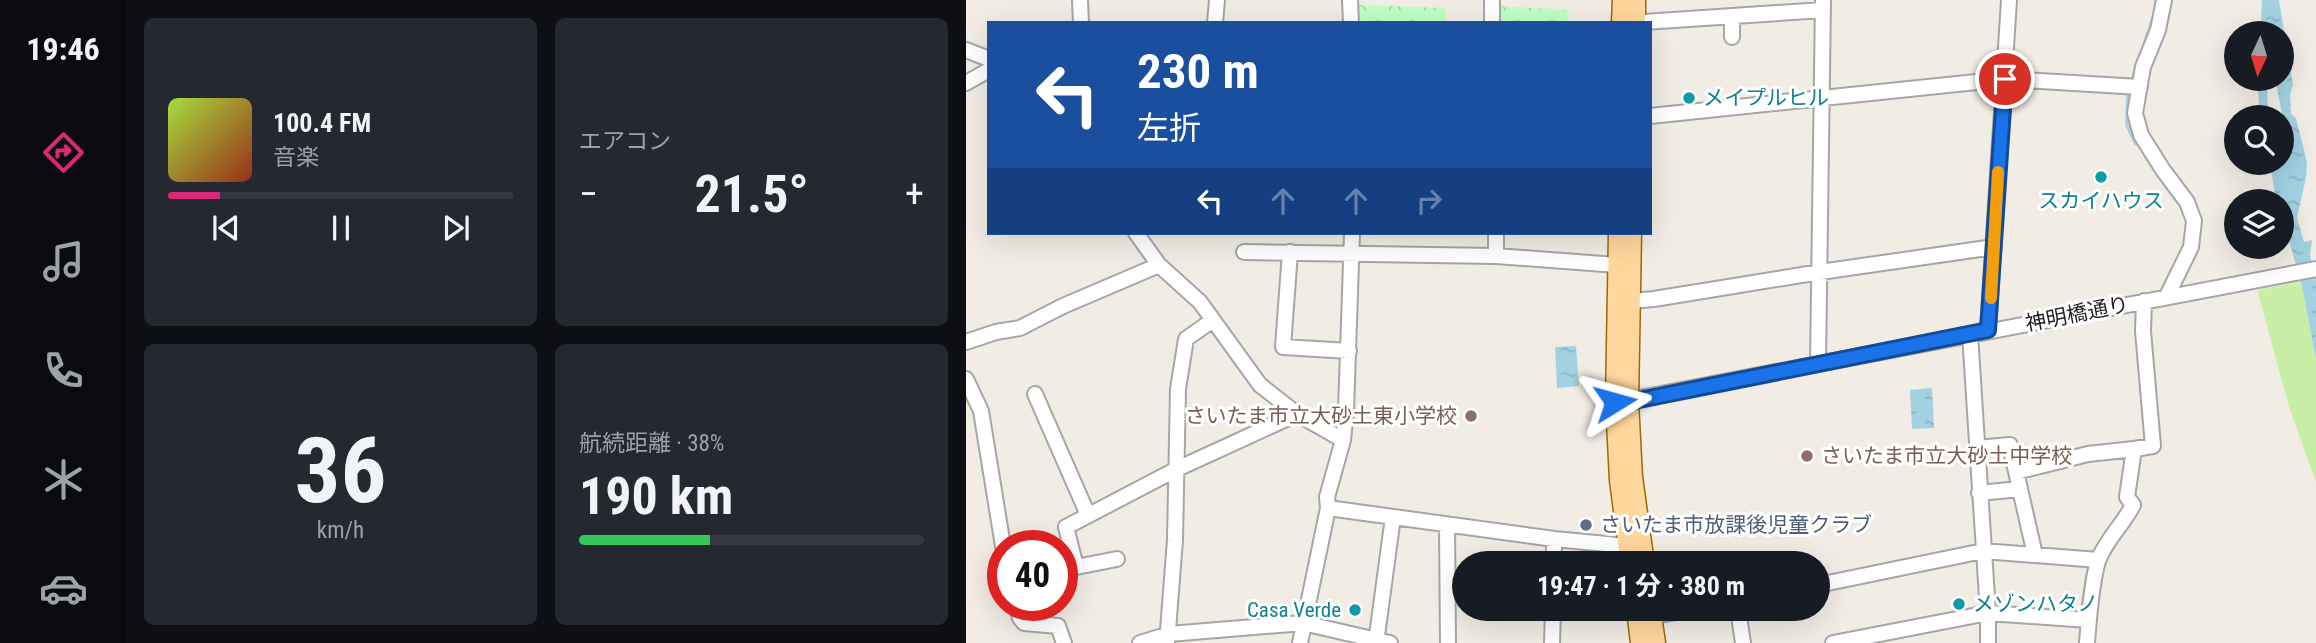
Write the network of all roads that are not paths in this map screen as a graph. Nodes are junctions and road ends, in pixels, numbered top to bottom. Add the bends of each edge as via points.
1 (1080, 0) edge
2 (1217, 0) edge
3 (1350, 0) edge
4 (1492, 0) edge
5 (1622, 0) edge
6 (1636, 0) edge
7 (2009, 0) edge
8 (2164, 0) edge
9 (1823, 5) edge
10 (1732, 16) junction
11 (1081, 21) edge
12 (1215, 21) edge
13 (1351, 21) edge
14 (1492, 21) edge
15 (1621, 21) edge
16 (1636, 21) edge
17 (1652, 21) edge
18 (1732, 37) dead end
19 (966, 50) edge
20 (987, 58) edge
21 (987, 72) edge
22 (2005, 79) junction
23 (966, 83) edge
24 (2140, 87) junction
25 (1822, 97) junction
26 (1652, 116) edge
27 (1137, 235) edge
28 (1352, 235) edge
29 (1496, 235) edge
30 (1618, 235) edge
31 (1632, 235) edge
32 (1994, 247) junction
33 (1244, 252) dead end
34 (1290, 252) junction
35 (1353, 253) junction
36 (1496, 256) junction
37 (1159, 265) junction
38 (1617, 265) junction
39 (2316, 269) edge
40 (1820, 272) junction
41 (2167, 296) junction
42 (1631, 301) junction
43 (2144, 301) junction
44 (1213, 320) junction
45 (1988, 330) junction
46 (1970, 334) junction
47 (966, 342) edge
48 (1349, 351) junction
49 (1818, 363) junction
50 (966, 379) edge
51 (1035, 394) dead end
52 (1622, 402) junction
53 (1297, 414) junction
54 (1343, 440) junction
55 (1977, 449) junction
56 (2134, 449) junction
57 (1177, 469) junction
58 (2016, 472) junction
59 (2020, 489) junction
60 (1979, 494) junction
61 (1328, 509) junction
62 (1088, 515) junction
63 (1393, 517) junction
64 (1447, 525) junction
65 (1000, 530) edge
66 (1554, 539) junction
67 (1554, 551) edge
68 (1610, 551) edge
69 (1628, 551) edge
70 (1643, 551) edge
71 (1983, 551) junction
72 (2035, 555) junction
73 (1117, 559) dead end
74 (2098, 560) junction
75 (1830, 583) edge
76 (1988, 612) junction
77 (2088, 620) junction
78 (1022, 621) edge
79 (1553, 621) edge
80 (1644, 621) edge
81 (1649, 621) edge
82 (1740, 621) edge
83 (1303, 623) junction
84 (1168, 639) edge
85 (1381, 642) edge
86 (1064, 643) edge
87 (1140, 643) edge
88 (1300, 643) edge
89 (1448, 643) edge
90 (1552, 643) edge
91 (1640, 643) edge
92 (1656, 643) edge
93 (1744, 643) edge
94 (1833, 643) edge
95 (1988, 643) edge
96 (2087, 643) edge

1 - 11 street
2 - 12 street
3 - 13 street
4 - 14 street
5 - 15 main road
6 - 16 main road
7 - 22 street
8 - 24 street
9 - 10 street
9 - 25 street
10 - 17 street
10 - 18 street
19 - 20 street
21 - 23 street
22 - 24 street
22 - 25 street
22 - 32 street
24 - 41 street via 2135,113 2141,135 2187,202 2194,221 2191,247
25 - 26 street
25 - 40 street
27 - 37 street
28 - 35 street
29 - 36 street
30 - 38 main road
31 - 42 main road
32 - 40 street
32 - 45 street
33 - 34 street
34 - 35 street
34 - 48 street via 1283,347
35 - 36 street
35 - 48 street
36 - 38 street
37 - 44 street
37 - 47 street via 1020,328
38 - 52 main road
39 - 41 street, 神明橋通り
40 - 42 street
40 - 49 street
41 - 43 street, 神明橋通り
42 - 52 main road
43 - 45 street, 神明橋通り
43 - 56 street via 2153,446
44 - 53 street via 1260,385
44 - 57 street via 1186,339 1178,388
45 - 46 street, 神明橋通り
46 - 49 street, 神明橋通り
46 - 55 street
48 - 54 street
49 - 52 street, 神明橋通り
50 - 65 street via 981,411
51 - 62 street
52 - 69 main road via 1619,480
52 - 70 main road
53 - 54 street
53 - 57 street
54 - 61 street via 1327,497
55 - 58 street via 2010,445
55 - 60 street
56 - 58 street via 2088,454
56 - 74 street via 2127,497 2133,505
57 - 62 street
57 - 84 street
58 - 59 street
59 - 60 street
59 - 72 street
60 - 71 street
61 - 63 street
61 - 83 street
62 - 73 street via 1066,527 1076,567
63 - 64 street
63 - 85 street
64 - 66 street
64 - 89 street
66 - 67 street
66 - 68 street
71 - 72 street
71 - 75 street
71 - 76 street
72 - 74 street
74 - 77 street
76 - 77 street
76 - 94 street
76 - 95 street
77 - 96 street
78 - 86 street via 1058,626
79 - 90 street
80 - 91 main road
81 - 92 main road
82 - 93 street
83 - 84 street
83 - 85 street
83 - 88 street
84 - 87 street

